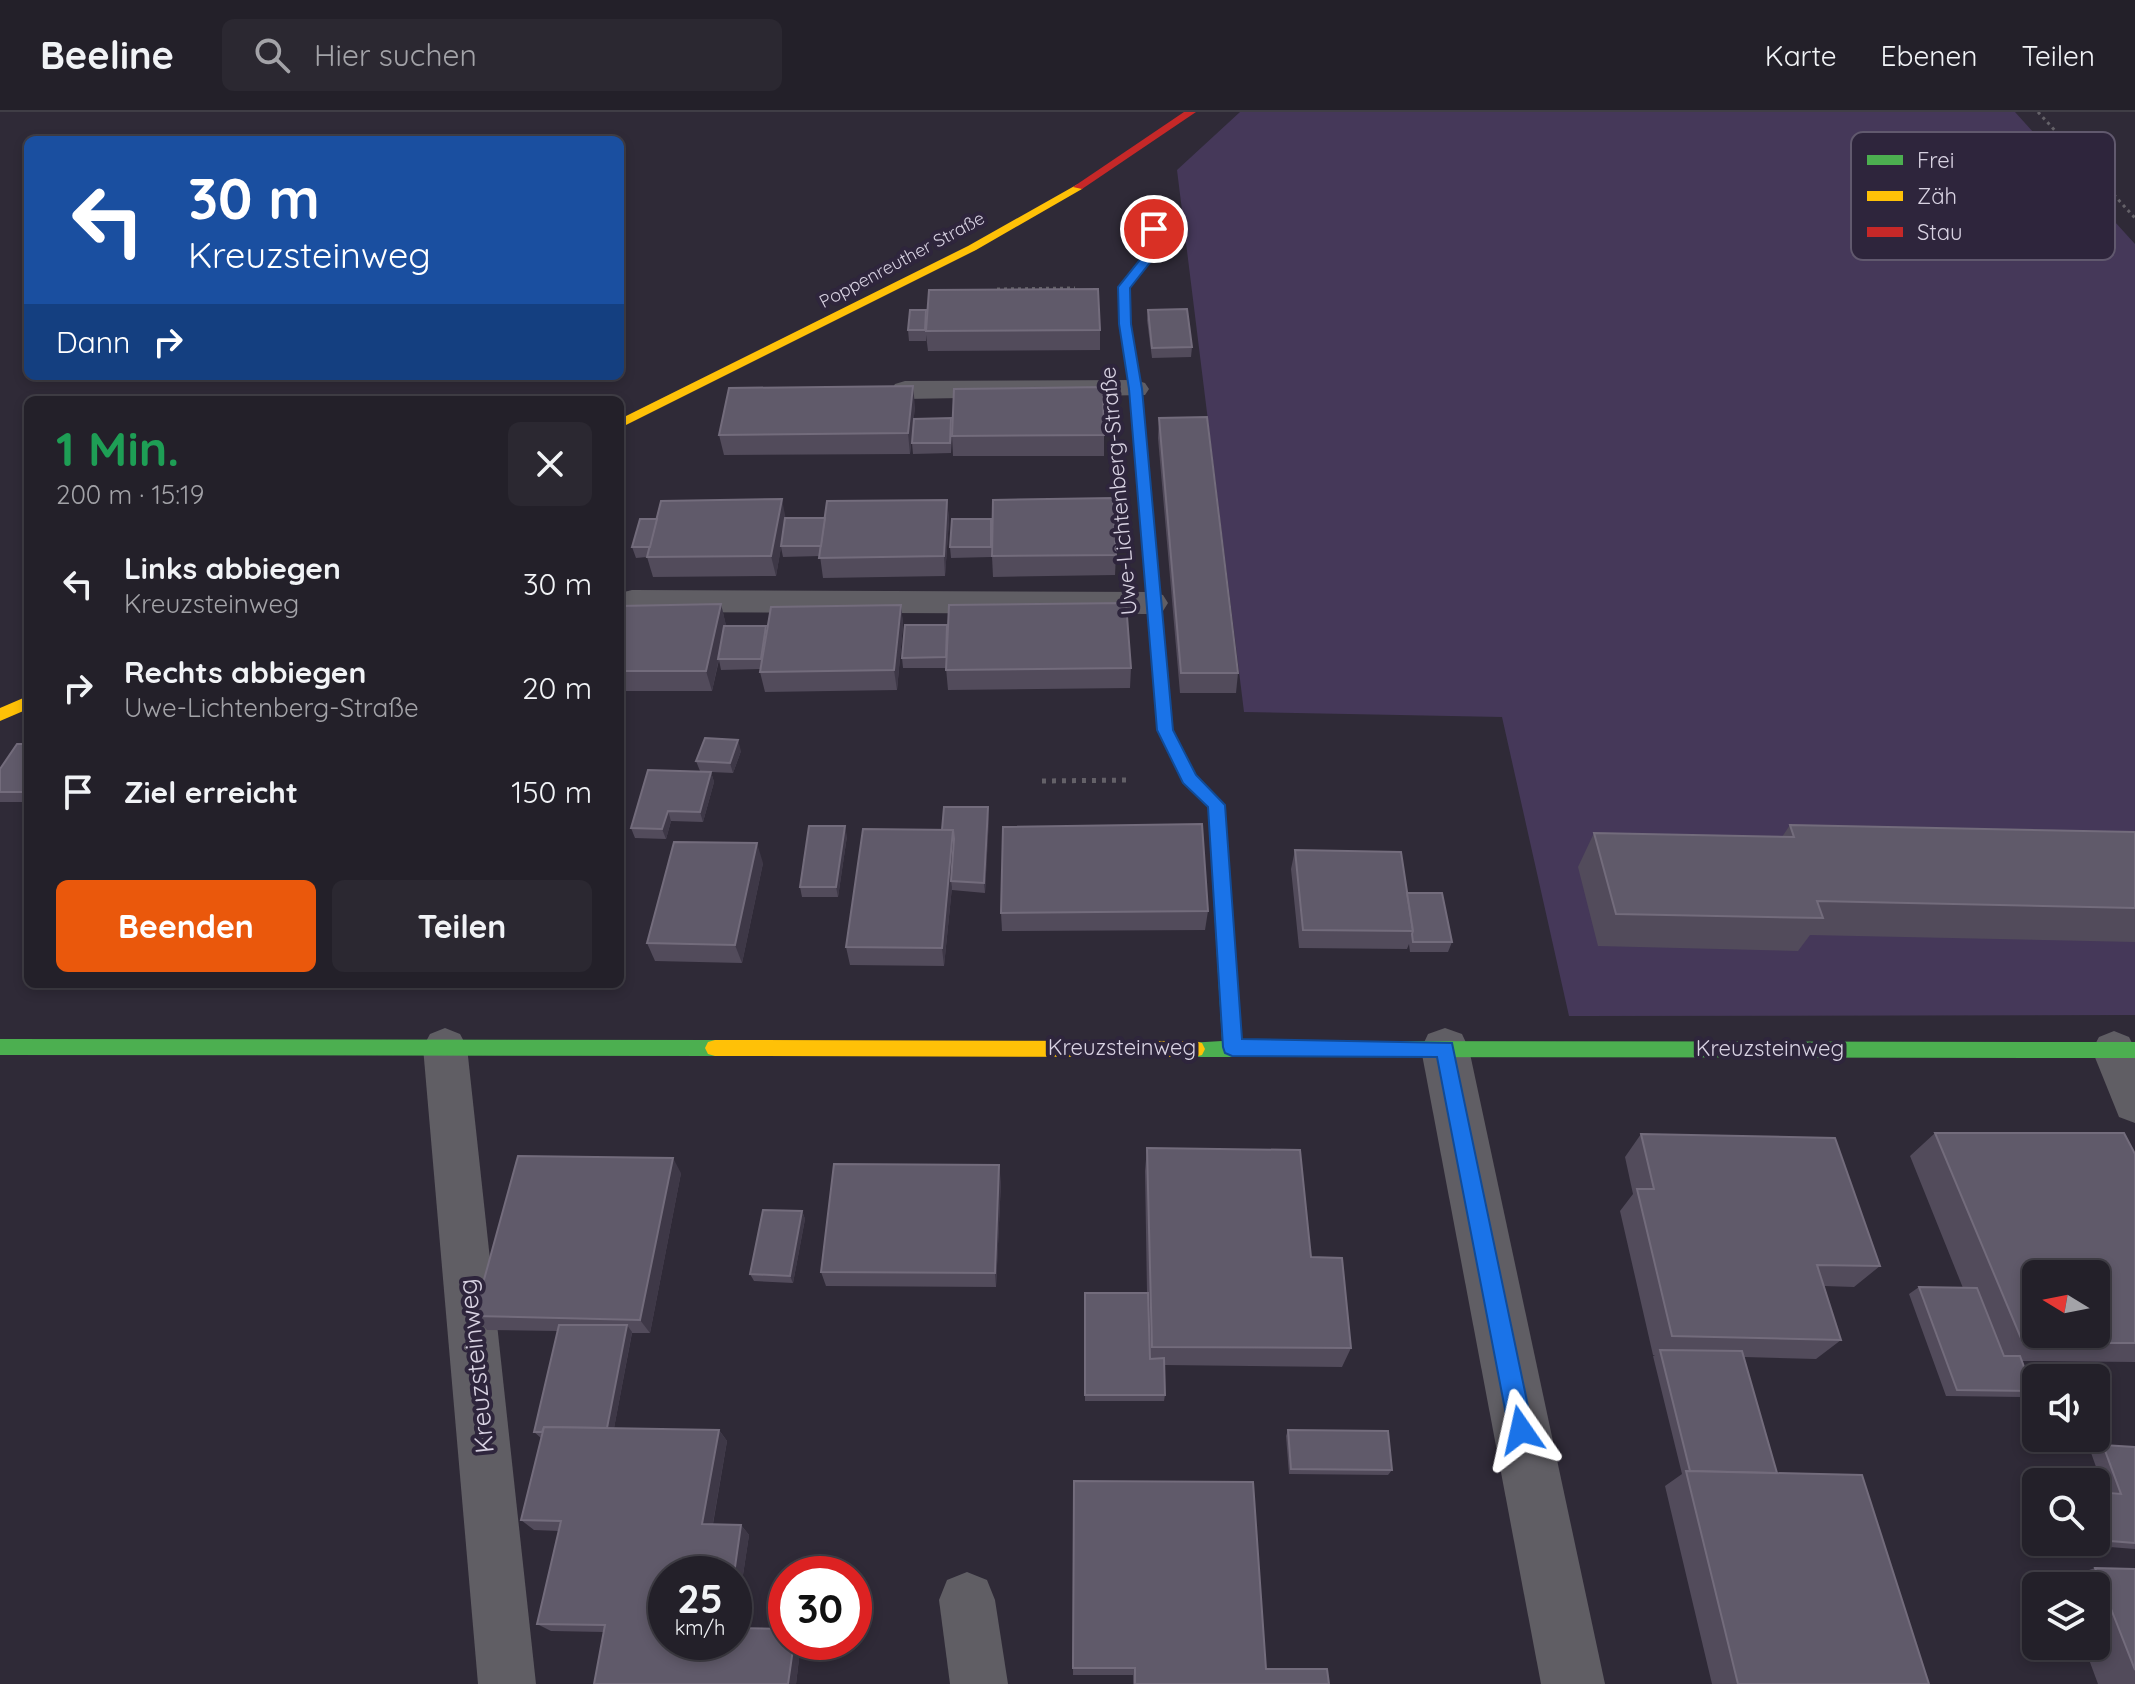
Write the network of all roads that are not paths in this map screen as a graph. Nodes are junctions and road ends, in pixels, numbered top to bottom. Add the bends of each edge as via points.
1 (1191, 112) edge
2 (1150, 212) dead end
3 (1135, 389) junction
4 (905, 390) edge
5 (624, 422) edge
6 (632, 601) dead end
7 (1151, 603) junction
8 (24, 704) edge
9 (0, 715) edge
10 (0, 1047) edge
11 (445, 1047) junction
12 (1232, 1047) junction
13 (1445, 1049) junction
14 (2124, 1050) edge
15 (2135, 1103) edge
16 (967, 1600) dead end
17 (507, 1684) edge
18 (979, 1684) edge
19 (1573, 1684) edge

1 - 5 street, Poppenreuther Straße via 1113,166 972,248
2 - 3 street, Uwe-Lichtenberg-Straße via 1157,246 1124,287
3 - 4 lane
3 - 7 street, Uwe-Lichtenberg-Straße
6 - 7 lane
7 - 12 street, Uwe-Lichtenberg-Straße via 1165,730 1189,779 1216,805
8 - 9 street
10 - 11 street, Kreuzsteinweg
11 - 12 street, Kreuzsteinweg
11 - 17 lane, Kreuzsteinweg
12 - 13 street, Kreuzsteinweg
13 - 14 street, Kreuzsteinweg
13 - 19 street
14 - 15 lane
16 - 18 lane

